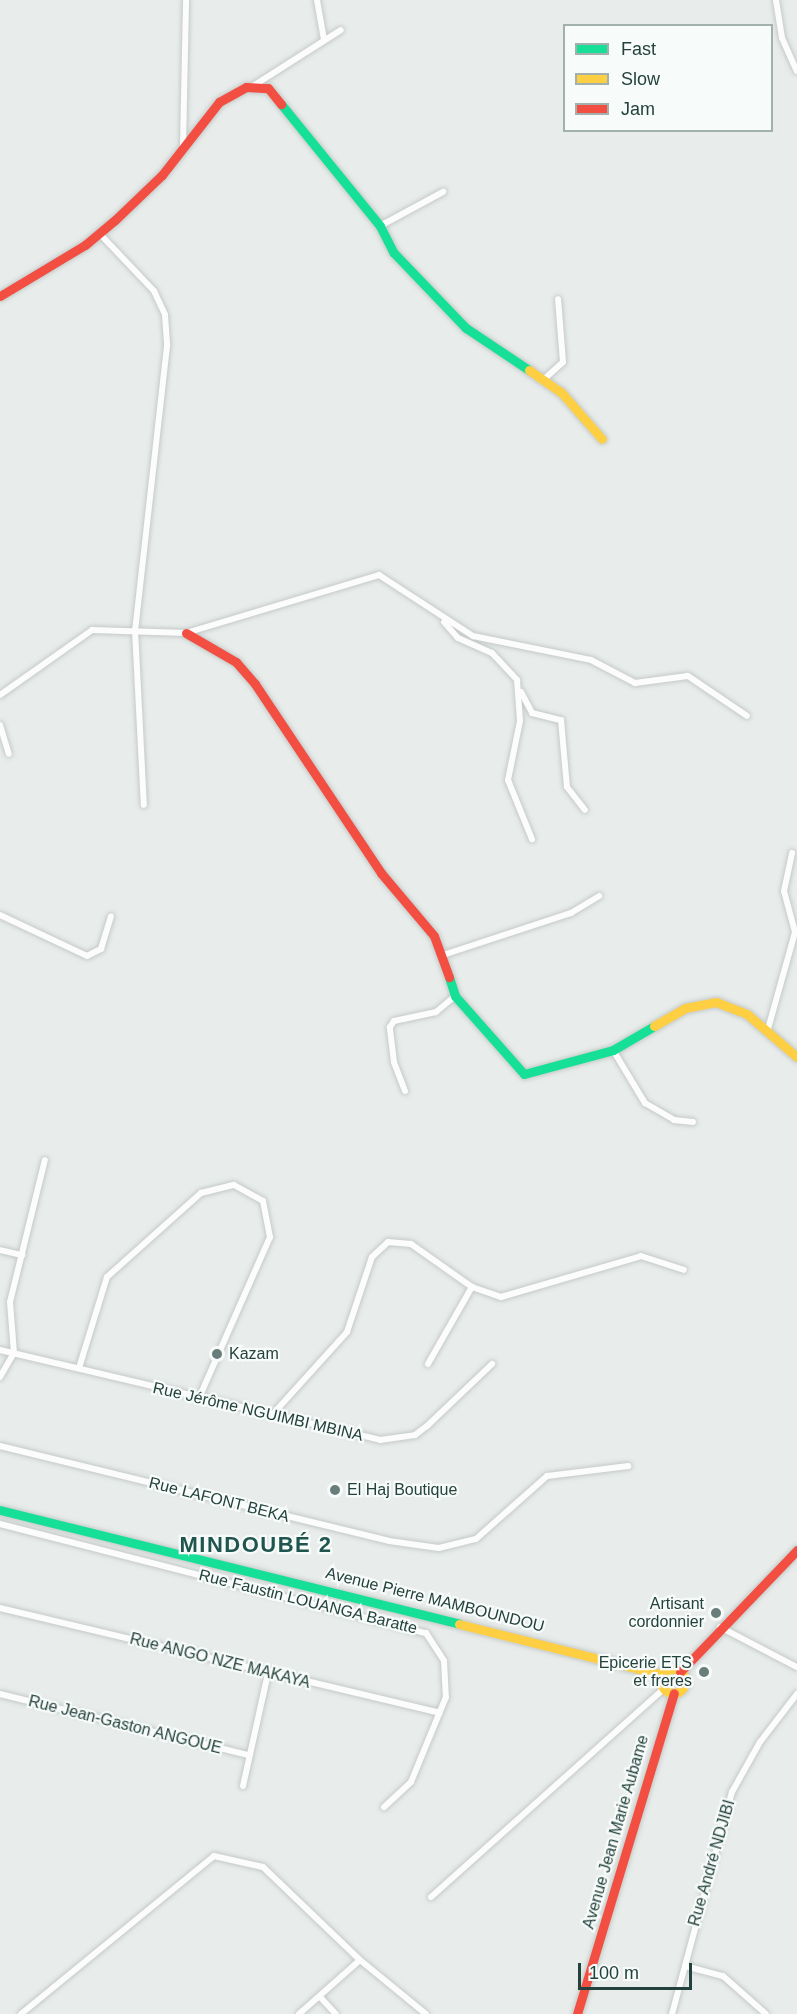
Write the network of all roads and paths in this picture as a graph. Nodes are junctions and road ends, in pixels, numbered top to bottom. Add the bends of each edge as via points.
1 (186, 0) edge
2 (317, 0) edge
3 (776, 0) edge
4 (340, 30) dead end
5 (324, 39) junction
6 (797, 70) edge
7 (253, 86) junction
8 (183, 147) junction
9 (443, 192) dead end
10 (380, 226) junction
11 (99, 233) junction
12 (0, 296) edge
13 (558, 299) dead end
14 (541, 382) junction
15 (602, 439) dead end
16 (444, 622) junction
17 (135, 630) junction
18 (186, 633) junction
19 (521, 692) junction
20 (0, 695) edge
21 (747, 716) dead end
22 (0, 724) edge
23 (9, 753) dead end
24 (144, 806) dead end
25 (585, 810) dead end
26 (532, 839) dead end
27 (792, 853) dead end
28 (599, 896) dead end
29 (0, 915) edge
30 (111, 917) dead end
31 (442, 955) junction
32 (455, 996) junction
33 (768, 1029) junction
34 (613, 1050) junction
35 (797, 1057) edge
36 (405, 1091) dead end
37 (693, 1122) dead end
38 (45, 1160) dead end
39 (0, 1250) edge
40 (22, 1255) junction
41 (684, 1270) dead end
42 (471, 1287) junction
43 (0, 1350) edge
44 (14, 1353) junction
45 (492, 1364) dead end
46 (428, 1365) dead end
47 (79, 1368) junction
48 (0, 1377) edge
49 (199, 1398) junction
50 (272, 1415) junction
51 (0, 1446) edge
52 (628, 1466) dead end
53 (0, 1510) edge
54 (0, 1524) edge
55 (797, 1550) edge
56 (0, 1608) edge
57 (720, 1627) junction
58 (797, 1667) edge
59 (680, 1672) junction
60 (268, 1673) junction
61 (663, 1675) junction
62 (664, 1689) junction
63 (674, 1693) junction
64 (0, 1694) edge
65 (797, 1694) edge
66 (440, 1713) junction
67 (249, 1755) junction
68 (243, 1786) dead end
69 (384, 1807) dead end
70 (431, 1897) dead end
71 (360, 1960) junction
72 (685, 1966) junction
73 (320, 1997) junction
74 (21, 2014) edge
75 (299, 2014) edge
76 (336, 2014) edge
77 (426, 2014) edge
78 (577, 2014) edge
79 (672, 2014) edge
80 (766, 2014) edge

1 - 8 street
2 - 5 street
3 - 6 street via 782,38
4 - 5 street
5 - 7 street
7 - 8 street via 219,102
7 - 10 street via 277,95
8 - 11 street via 162,175
9 - 10 street
10 - 14 street via 394,253 465,328
11 - 12 street
11 - 17 street via 154,291 165,315 167,346
13 - 14 street via 563,362
14 - 15 street via 561,392
16 - 18 street via 395,581 367,575
16 - 19 street via 458,639 503,662
16 - 21 street via 483,639 591,660 635,683 688,676
17 - 18 street
17 - 20 street via 92,630
17 - 24 street
18 - 31 street via 244,670
19 - 25 street via 532,713 561,720 567,788
19 - 26 street via 508,780
22 - 23 street
27 - 33 street via 784,891 795,932
28 - 31 street via 571,913
29 - 30 street via 87,956 101,949
31 - 32 street
32 - 34 street via 524,1074
32 - 36 street via 436,1012 394,1021 390,1027
33 - 34 street via 727,1004 695,1004
33 - 35 street
34 - 37 street via 645,1103 674,1120
38 - 40 street
39 - 40 street
40 - 44 street via 10,1302
41 - 42 street via 645,1255 513,1295
42 - 46 street
42 - 50 street via 411,1244 388,1242 372,1257 347,1332
43 - 44 street, Rue Jérôme NGUIMBI MBINA
44 - 47 street, Rue Jérôme NGUIMBI MBINA
44 - 48 street
45 - 50 street, Rue Jérôme NGUIMBI MBINA via 427,1426 402,1438 366,1438
47 - 49 street, Rue Jérôme NGUIMBI MBINA
47 - 49 street via 107,1277 193,1200 216,1187 234,1185 263,1201 270,1237
49 - 50 street, Rue Jérôme NGUIMBI MBINA
51 - 52 street, Rue LAFONT BEKA via 389,1541 439,1548 476,1539 547,1476
53 - 61 street, Avenue Pierre MAMBOUNDOU
54 - 66 street, Rue Faustin LOUANGA Baratte via 418,1629 434,1642 448,1673
55 - 57 street
56 - 60 street, Rue ANGO NZE MAKAYA
57 - 58 street
57 - 59 street
59 - 61 street
59 - 63 street, Avenue Jean Marie Aubame via 685,1683
60 - 66 street, Rue ANGO NZE MAKAYA
60 - 67 street
61 - 62 street
62 - 63 street
62 - 70 street
63 - 78 street, Avenue Jean Marie Aubame
64 - 67 street, Rue Jean-Gaston ANGOUE
65 - 72 street, Rue André NDJIBI via 760,1742 732,1792
66 - 69 street, Rue Faustin LOUANGA Baratte via 411,1782
67 - 68 street
71 - 73 street
71 - 74 street via 263,1867 214,1856
71 - 77 street
72 - 79 street, Rue André NDJIBI
72 - 80 street via 723,1976
73 - 75 street
73 - 76 street

